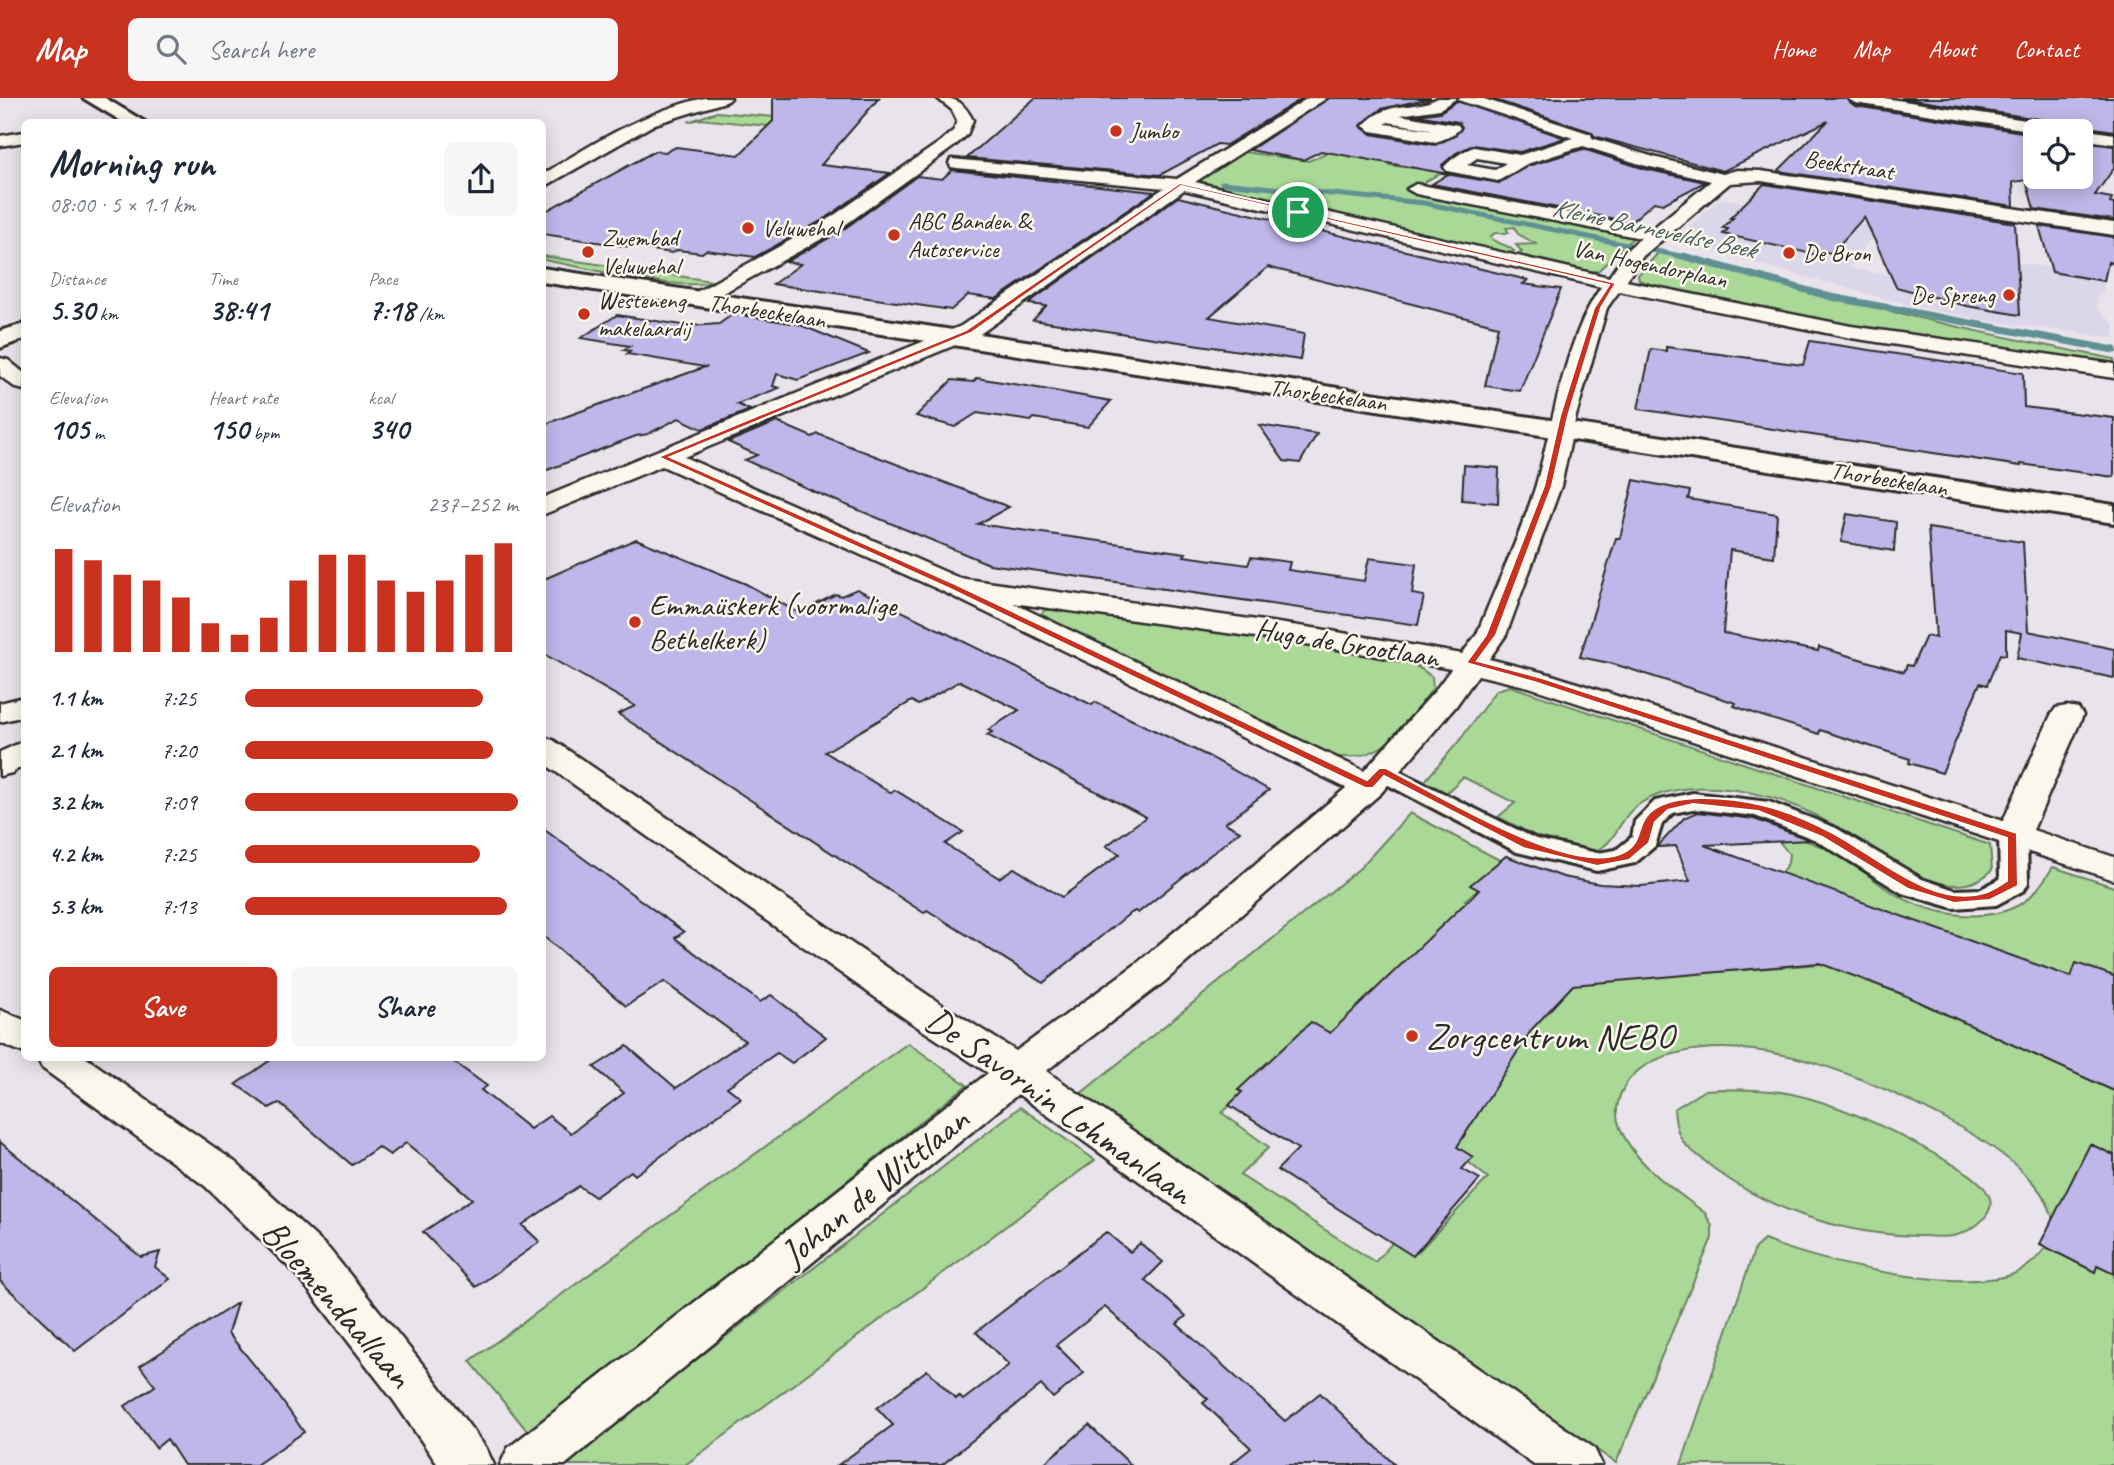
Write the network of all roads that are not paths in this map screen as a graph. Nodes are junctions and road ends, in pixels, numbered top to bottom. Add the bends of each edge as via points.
1 (92, 98) edge
2 (723, 98) edge
3 (945, 98) edge
4 (1320, 98) edge
5 (1449, 98) edge
6 (1466, 98) edge
7 (1856, 98) edge
8 (688, 101) edge
9 (1386, 117) dead end
10 (124, 119) edge
11 (2023, 124) edge
12 (2093, 136) edge
13 (21, 138) edge
14 (1582, 138) junction
15 (2114, 139) edge
16 (0, 141) edge
17 (1510, 142) dead end
18 (1554, 150) junction
19 (1521, 160) dead end
20 (957, 163) dead end
21 (1724, 179) junction
22 (546, 180) edge
23 (1180, 184) junction
24 (1416, 189) dead end
25 (2114, 229) edge
26 (1648, 241) junction
27 (546, 276) edge
28 (1613, 284) junction
29 (696, 300) junction
30 (21, 330) edge
31 (21, 330) edge
32 (0, 333) edge
33 (950, 340) junction
34 (0, 341) edge
35 (0, 365) edge
36 (2114, 371) edge
37 (21, 381) edge
38 (1561, 429) junction
39 (662, 457) junction
40 (546, 505) edge
41 (2114, 514) edge
42 (952, 586) junction
43 (1471, 663) junction
44 (21, 707) edge
45 (0, 713) edge
46 (2067, 715) dead end
47 (546, 750) edge
48 (21, 753) edge
49 (0, 766) edge
50 (1376, 778) junction
51 (2012, 836) junction
52 (2114, 869) edge
53 (0, 1024) edge
54 (21, 1037) edge
55 (62, 1061) edge
56 (1017, 1072) junction
57 (468, 1465) edge
58 (526, 1465) edge
59 (1576, 1465) edge

1 - 10 main road
2 - 8 street
3 - 29 street via 958,107 965,120 961,132 936,153 831,226
4 - 23 street
5 - 9 street via 1435,107 1396,110
6 - 14 street, Beekstraat
7 - 11 street
8 - 22 street via 631,127
12 - 15 street
13 - 16 street
14 - 18 street
14 - 21 street, Beekstraat via 1651,162
17 - 18 street
18 - 19 street
20 - 23 street, Van Hogendorplaan
21 - 25 street, Beekstraat via 1761,176
21 - 26 street, Johan de Wittlaan
23 - 28 street, Van Hogendorplaan
23 - 33 street
24 - 26 street
26 - 28 street, Johan de Wittlaan
27 - 29 main road, Thorbeckelaan
28 - 36 street, Van Hogendorplaan via 1851,332
28 - 38 street, Johan de Wittlaan via 1597,308
29 - 33 main road, Thorbeckelaan
30 - 32 main road
31 - 34 main road
33 - 38 main road, Thorbeckelaan
33 - 39 street
35 - 37 street
38 - 41 main road, Thorbeckelaan
38 - 43 street, Johan de Wittlaan via 1548,486 1491,635
39 - 40 street
39 - 42 street, Hugo de Grootlaan
42 - 43 street, Hugo de Grootlaan
42 - 50 street, Hugo de Grootlaan
43 - 50 street, Johan de Wittlaan
43 - 51 street, Hugo de Grootlaan via 1538,680
44 - 45 street
46 - 51 street
47 - 56 street, De Savornin Lohmanlaan
48 - 49 street
50 - 51 street via 1527,846 1597,862 1625,857 1645,841 1649,821 1664,807 1693,800 1760,808 1826,834 1912,886 1954,899 1986,898 2014,883
50 - 56 street, Johan de Wittlaan via 1150,973
51 - 52 street, Hugo de Grootlaan
53 - 54 street
55 - 57 street, Bloemendaallaan via 220,1174 313,1262
56 - 58 street, Johan de Wittlaan
56 - 59 street, De Savornin Lohmanlaan

